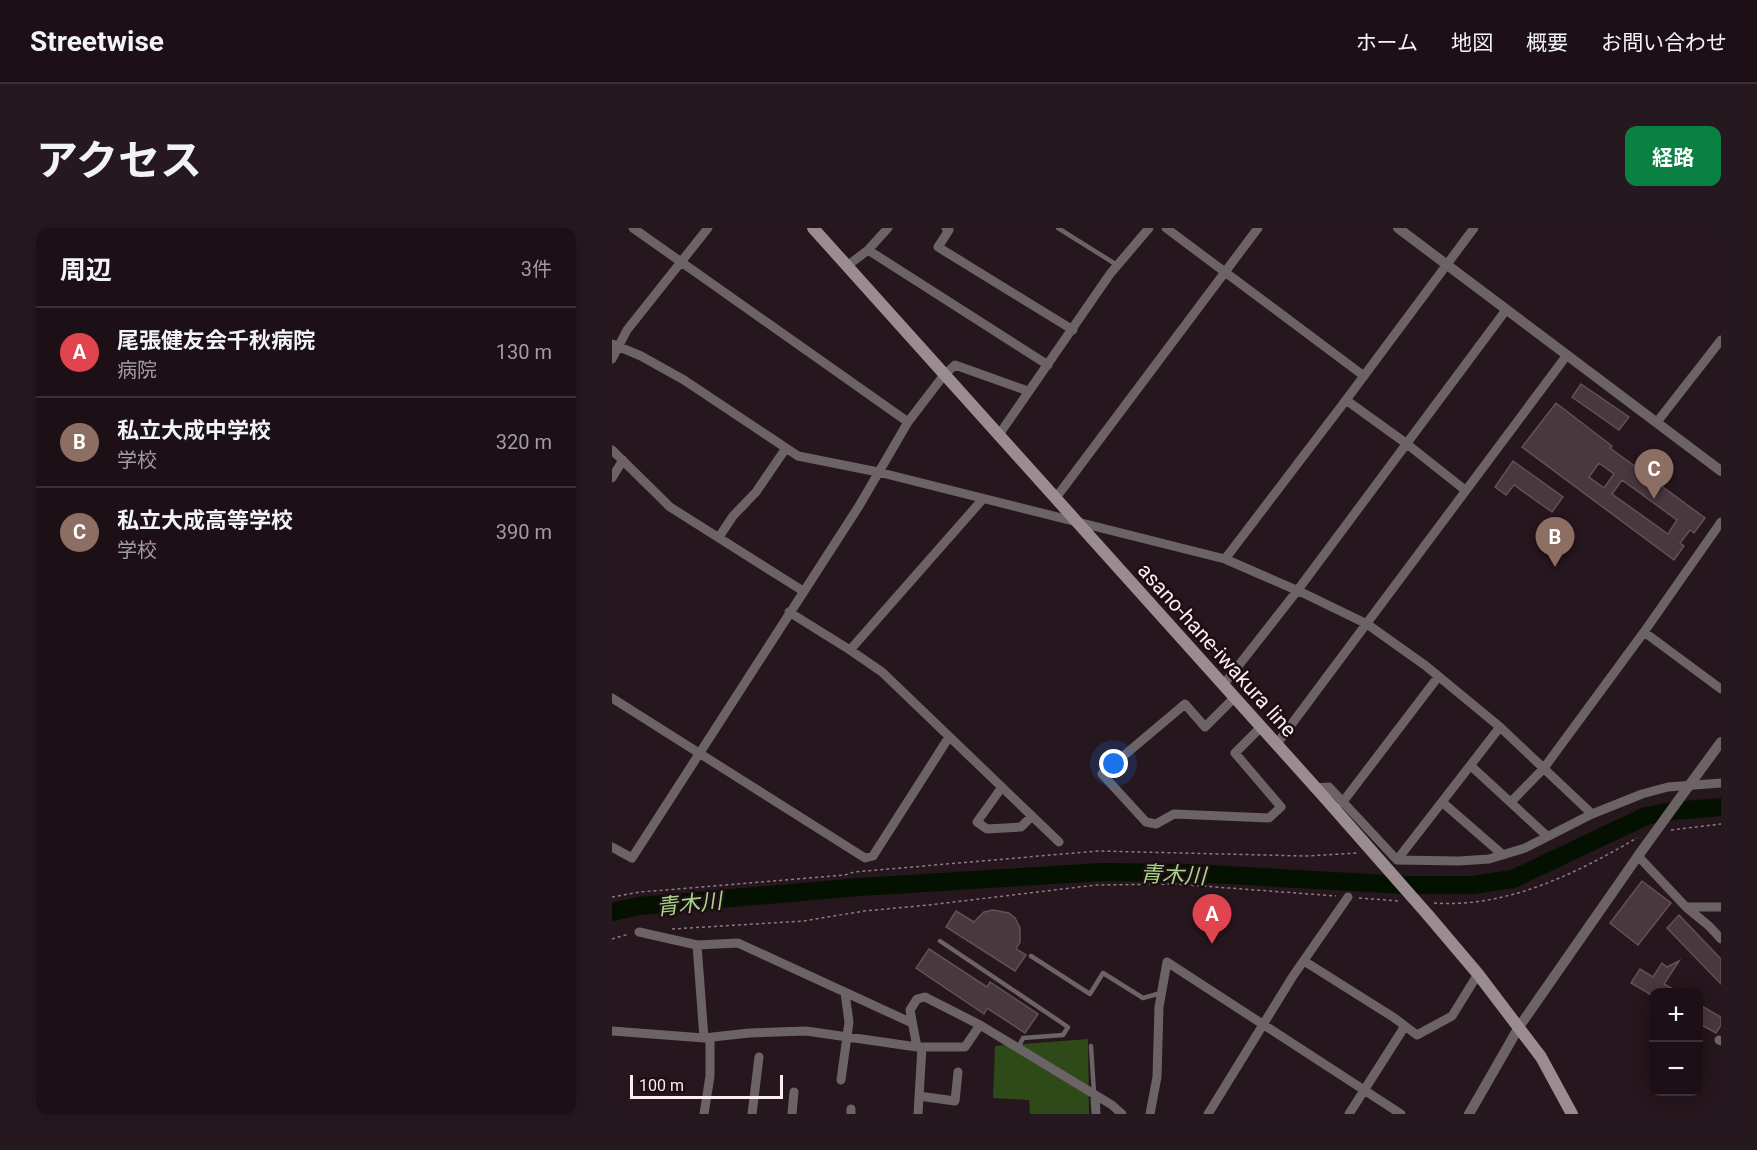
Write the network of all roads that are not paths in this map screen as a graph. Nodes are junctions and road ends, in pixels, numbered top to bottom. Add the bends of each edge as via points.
1 (633, 228) edge
2 (708, 228) edge
3 (813, 228) edge
4 (888, 228) edge
5 (946, 228) edge
6 (1058, 228) edge
7 (1149, 228) edge
8 (1166, 228) edge
9 (1258, 228) edge
10 (1398, 228) edge
11 (1474, 228) edge
12 (868, 250) junction
13 (681, 263) junction
14 (1446, 264) junction
15 (1117, 265) junction
16 (847, 266) junction
17 (1226, 273) junction
18 (1506, 310) junction
19 (1073, 330) junction
20 (1721, 340) edge
21 (616, 345) edge
22 (1567, 355) junction
23 (612, 359) edge
24 (1048, 365) junction
25 (944, 375) junction
26 (1364, 376) junction
27 (1028, 392) junction
28 (1346, 400) junction
29 (909, 422) junction
30 (1656, 422) junction
31 (998, 436) junction
32 (1407, 444) junction
33 (786, 448) junction
34 (612, 450) edge
35 (623, 460) junction
36 (1721, 471) edge
37 (878, 472) junction
38 (612, 478) edge
39 (1465, 490) junction
40 (1055, 499) junction
41 (982, 500) junction
42 (1721, 522) edge
43 (1076, 523) junction
44 (718, 537) junction
45 (1224, 559) junction
46 (803, 591) junction
47 (1297, 591) junction
48 (789, 612) junction
49 (1367, 624) junction
50 (1644, 632) junction
51 (850, 650) junction
52 (1438, 676) junction
53 (1224, 684) junction
54 (1721, 689) edge
55 (1235, 697) junction
56 (612, 698) edge
57 (1261, 727) junction
58 (1500, 727) junction
59 (949, 737) junction
60 (1721, 742) edge
61 (1276, 745) junction
62 (701, 753) junction
63 (1471, 766) junction
64 (1544, 768) junction
65 (1721, 783) edge
66 (1688, 786) junction
67 (1002, 787) junction
68 (1314, 788) junction
69 (1442, 802) junction
70 (1511, 802) junction
71 (1342, 803) junction
72 (1592, 814) junction
73 (1032, 816) junction
74 (1547, 836) junction
75 (1059, 842) dead end
76 (612, 846) edge
77 (1503, 855) junction
78 (1638, 856) junction
79 (1397, 860) junction
80 (1348, 897) road end
81 (1686, 906) junction
82 (1721, 907) edge
83 (639, 932) road end
84 (1721, 939) edge
85 (940, 941) dead end
86 (697, 945) junction
87 (1031, 956) dead end
88 (1304, 961) junction
89 (1478, 974) junction
90 (846, 993) junction
91 (1161, 993) junction
92 (912, 1023) junction
93 (1264, 1024) junction
94 (980, 1025) junction
95 (1405, 1026) junction
96 (1519, 1027) junction
97 (612, 1031) edge
98 (707, 1038) junction
99 (847, 1038) junction
100 (1091, 1046) dead end
101 (919, 1047) junction
102 (1018, 1048) junction
103 (759, 1057) dead end
104 (958, 1072) dead end
105 (841, 1080) dead end
106 (1364, 1090) junction
107 (794, 1092) dead end
108 (919, 1096) junction
109 (1095, 1096) junction
110 (705, 1114) edge
111 (752, 1114) edge
112 (792, 1114) edge
113 (918, 1114) edge
114 (1096, 1114) edge
115 (1122, 1114) edge
116 (1150, 1114) edge
117 (1208, 1114) edge
118 (1349, 1114) edge
119 (1401, 1114) edge
120 (1469, 1114) edge
121 (1572, 1114) edge

1 - 13 street
2 - 13 street
3 - 16 main road, asano-hane-iwakura line
4 - 12 street
5 - 19 street via 949,230 938,247
6 - 15 lane
7 - 15 street
8 - 17 street
9 - 17 street
10 - 14 street
11 - 14 street
12 - 16 street
12 - 24 street
13 - 21 street
13 - 29 street
14 - 18 street
14 - 26 street
15 - 19 street
16 - 25 main road, asano-hane-iwakura line
17 - 26 street
17 - 40 street
18 - 22 street
18 - 32 street
19 - 24 street
20 - 30 street
21 - 23 street
21 - 33 street via 684,380
22 - 30 street
22 - 39 street
24 - 27 street
25 - 27 street via 955,365
25 - 29 street
25 - 31 main road, asano-hane-iwakura line
26 - 28 street
27 - 31 street
28 - 32 street
28 - 45 street
29 - 37 street
30 - 36 street
31 - 40 main road, asano-hane-iwakura line
32 - 39 street
32 - 47 street
33 - 37 street via 798,456
33 - 44 street
34 - 35 street
35 - 38 street
35 - 44 street via 670,507
37 - 41 street
37 - 46 street
39 - 49 street
40 - 43 main road, asano-hane-iwakura line
41 - 43 street
41 - 51 street
42 - 50 street
43 - 45 street
43 - 53 main road, asano-hane-iwakura line
44 - 46 street
45 - 47 street
46 - 48 street
47 - 49 street
47 - 53 street
48 - 51 street
48 - 62 street
49 - 52 street
49 - 61 street
50 - 54 street
50 - 64 street
51 - 59 street via 882,672
52 - 58 street
52 - 71 street
53 - 55 main road, asano-hane-iwakura line
55 - 57 main road, asano-hane-iwakura line
55 - 57 street via 1205,727 1185,704 1102,774 1146,822 1156,824 1174,814 1269,818 1281,807 1235,753
56 - 62 street
57 - 61 main road, asano-hane-iwakura line
58 - 63 street
58 - 64 street
59 - 62 street via 873,856 865,858
59 - 67 street
60 - 66 street
61 - 68 main road, asano-hane-iwakura line
62 - 76 street via 632,858
63 - 69 street
63 - 70 street
64 - 70 street
64 - 72 street
65 - 66 street
66 - 72 street via 1642,794
66 - 78 street, bridge
67 - 73 street
67 - 73 street via 977,822 987,829 1021,827
68 - 71 street via 1329,787
68 - 89 main road, asano-hane-iwakura line, bridge via 1431,909
69 - 77 street
69 - 79 street
70 - 74 street
71 - 79 street
72 - 74 street
73 - 75 street
74 - 77 street
77 - 79 street via 1473,860
78 - 81 street
78 - 96 street
80 - 88 street
81 - 82 street
81 - 84 street
83 - 86 street
85 - 102 lane via 1068,1026 1063,1035 1023,1038
86 - 90 street via 738,943
86 - 98 street
87 - 91 lane via 1090,994 1103,973 1143,998
88 - 93 street
88 - 95 street
89 - 95 street via 1452,1016 1417,1035
89 - 96 main road, asano-hane-iwakura line
90 - 92 street
90 - 99 street
91 - 93 street via 1167,962
91 - 116 street via 1158,1077
92 - 94 street via 910,1010 917,999 925,997
92 - 101 street
93 - 106 street
93 - 117 street
94 - 101 street via 965,1047
94 - 102 street
95 - 106 street
96 - 120 street
96 - 121 main road, asano-hane-iwakura line via 1541,1057
97 - 98 street
98 - 99 street via 806,1031
98 - 110 street via 710,1076
99 - 101 street
99 - 105 street
100 - 109 lane
101 - 108 street
102 - 109 street
103 - 111 street
104 - 108 street via 955,1101
106 - 118 street
106 - 119 street
107 - 112 street
108 - 113 street
109 - 114 street
109 - 115 street

